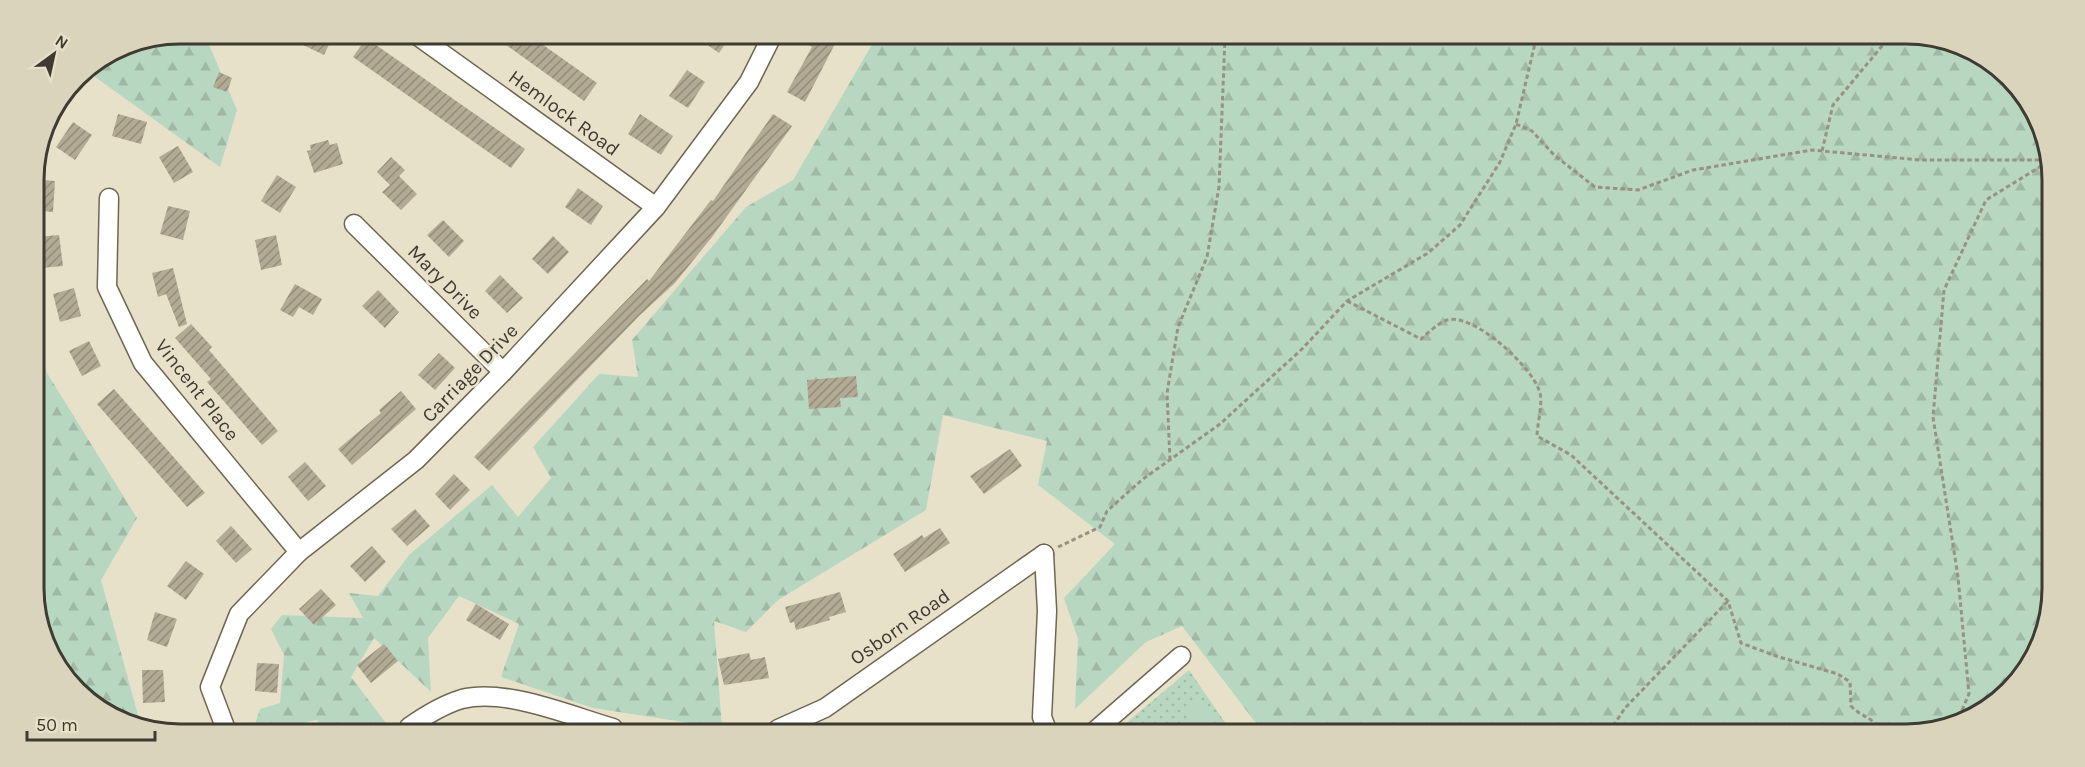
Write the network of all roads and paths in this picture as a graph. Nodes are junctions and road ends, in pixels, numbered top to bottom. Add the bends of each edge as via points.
1 (429, 44) edge
2 (768, 44) edge
3 (1225, 44) edge
4 (1535, 44) edge
5 (1884, 44) edge
6 (1516, 123) junction
7 (1822, 151) junction
8 (2040, 160) edge
9 (2040, 166) edge
10 (109, 198) dead end
11 (656, 207) junction
12 (354, 224) dead end
13 (1347, 301) junction
14 (503, 372) junction
15 (1170, 460) junction
16 (299, 552) junction
17 (1044, 554) junction
18 (1728, 601) junction
19 (1181, 656) dead end
20 (1962, 711) edge
21 (1104, 723) edge
22 (1615, 723) edge
23 (1877, 723) edge
24 (224, 724) edge
25 (415, 724) edge
26 (598, 724) edge
27 (790, 724) edge
28 (1045, 724) edge

1 - 11 street, Hemlock Road
2 - 11 street, Carriage Drive via 749,82
3 - 15 path via 1219,187 1207,257 1178,327 1167,393
4 - 6 path
5 - 7 path via 1833,105
6 - 7 path via 1532,131 1554,155 1595,187 1638,190 1693,170
6 - 13 path via 1500,162 1460,225 1428,253
7 - 8 path via 1920,160
9 - 20 path via 1986,200 1944,290 1933,417 1958,577 1969,694
10 - 16 street, Vincent Place via 107,287 143,363
11 - 14 street, Carriage Drive
12 - 14 street, Mary Drive
13 - 15 path via 1302,349 1220,424
13 - 18 path via 1420,339 1445,321 1459,320 1509,349 1540,392 1537,436 1571,455
14 - 16 street, Carriage Drive via 416,460
15 - 17 path via 1107,511 1100,527
16 - 24 street, Carriage Drive via 239,614 210,687
17 - 27 street, Osborn Road via 825,708
17 - 28 street
18 - 22 path
18 - 23 path via 1741,643 1839,674 1850,682 1851,706
19 - 21 street
25 - 26 street via 433,710 464,699 496,697

